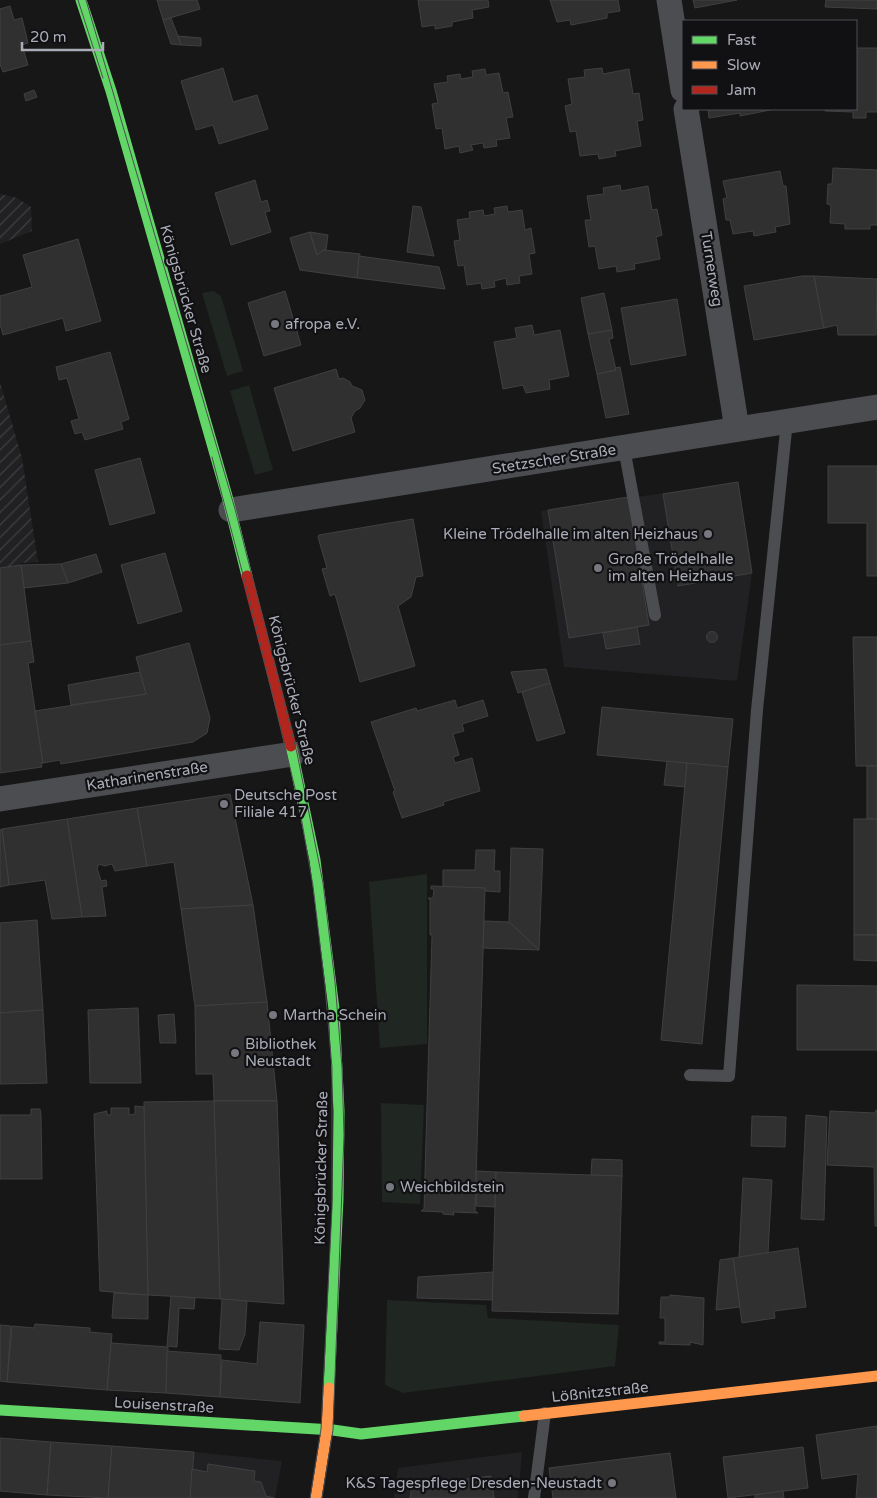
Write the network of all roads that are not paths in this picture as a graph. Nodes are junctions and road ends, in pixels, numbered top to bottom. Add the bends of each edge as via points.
1 (81, 0) edge
2 (669, 0) edge
3 (682, 84) edge
4 (686, 110) edge
5 (877, 408) edge
6 (787, 421) junction
7 (737, 429) junction
8 (624, 448) junction
9 (230, 510) junction
10 (655, 615) dead end
11 (293, 754) junction
12 (0, 799) edge
13 (690, 1075) dead end
14 (877, 1376) edge
15 (0, 1410) edge
16 (545, 1413) junction
17 (327, 1429) junction
18 (316, 1498) edge
19 (534, 1498) edge

1 - 9 main road, Königsbrücker Straße via 111,91
2 - 3 street
4 - 7 street, Turnerweg
5 - 6 street, Stetzscher Straße
6 - 7 street, Stetzscher Straße
6 - 13 lane via 757,710 729,1076
7 - 8 street, Stetzscher Straße
8 - 9 street, Stetzscher Straße
8 - 10 lane
9 - 11 main road, Königsbrücker Straße
11 - 12 street, Katharinenstraße
11 - 17 main road, Königsbrücker Straße via 318,884 334,1010 338,1085 338,1200
14 - 16 main road, Lößnitzstraße
15 - 17 main road, Louisenstraße
16 - 17 main road, Lößnitzstraße via 361,1434
16 - 19 lane
17 - 18 main road, Königsbrücker Straße

